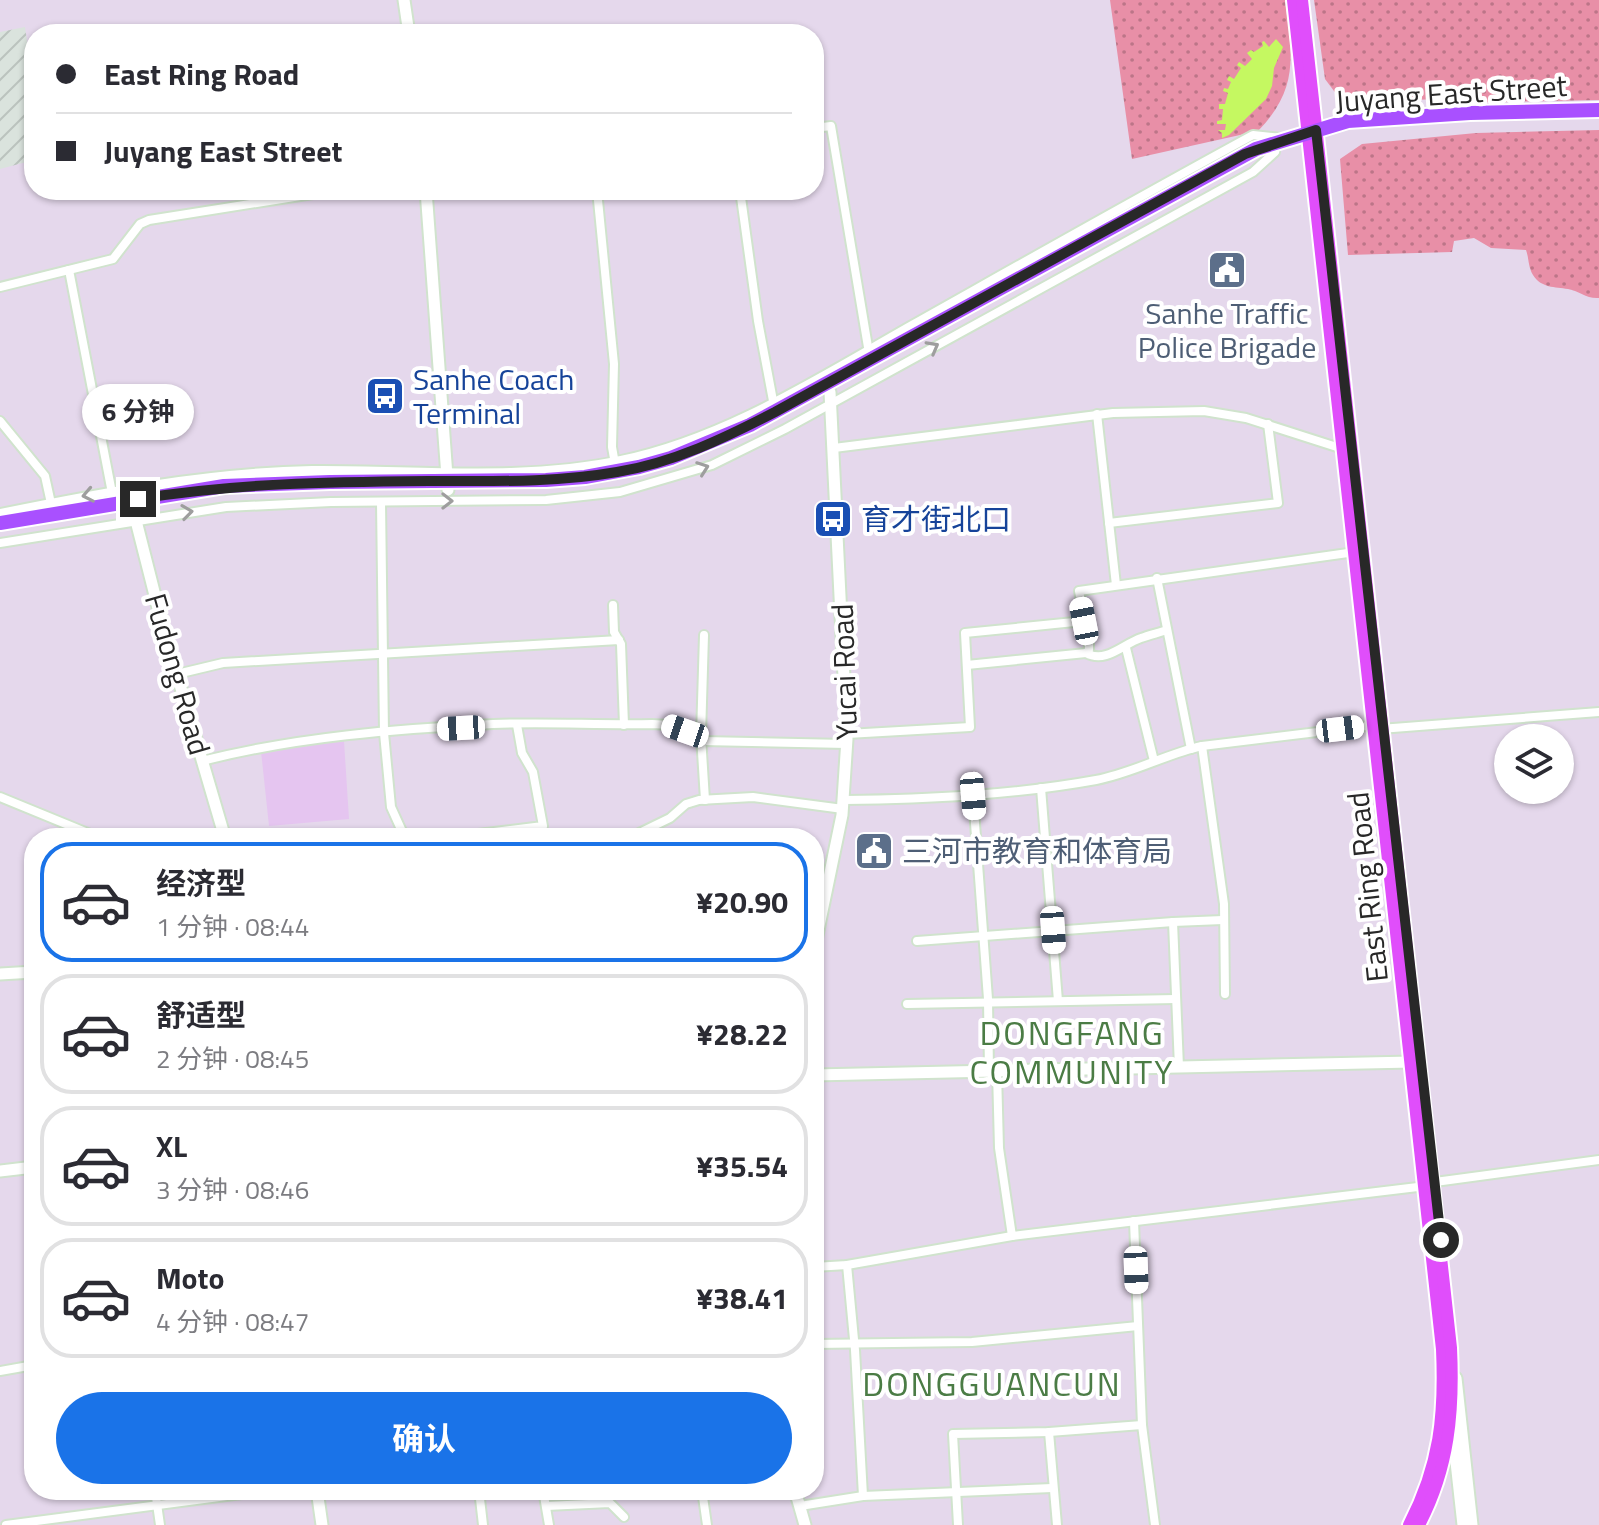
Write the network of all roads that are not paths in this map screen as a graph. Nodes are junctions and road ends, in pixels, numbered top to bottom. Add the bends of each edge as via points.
1 (404, 0) edge
2 (1293, 0) edge
3 (1302, 0) edge
4 (408, 24) edge
5 (1599, 110) edge
6 (1599, 119) edge
7 (824, 127) edge
8 (1312, 136) junction
9 (275, 200) edge
10 (427, 200) edge
11 (598, 200) edge
12 (741, 200) edge
13 (69, 270) junction
14 (0, 287) edge
15 (869, 354) junction
16 (830, 398) junction
17 (774, 407) junction
18 (1097, 414) junction
19 (0, 421) edge
20 (1268, 424) junction
21 (834, 448) junction
22 (1343, 449) junction
23 (616, 467) junction
24 (447, 481) junction
25 (113, 497) junction
26 (381, 502) junction
27 (52, 508) junction
28 (0, 513) edge
29 (135, 514) junction
30 (0, 523) edge
31 (1109, 523) junction
32 (0, 532) edge
33 (0, 543) edge
34 (1355, 552) junction
35 (1157, 578) junction
36 (1116, 585) junction
37 (613, 605) dead end
38 (1084, 621) junction
39 (1167, 630) junction
40 (704, 635) dead end
41 (619, 640) junction
42 (1126, 648) junction
43 (382, 652) junction
44 (1086, 653) junction
45 (967, 665) junction
46 (177, 674) junction
47 (1599, 712) edge
48 (517, 725) junction
49 (624, 725) junction
50 (1378, 728) junction
51 (384, 733) junction
52 (702, 738) junction
53 (847, 739) junction
54 (1202, 746) junction
55 (1191, 749) junction
56 (202, 761) junction
57 (1154, 761) junction
58 (1041, 788) junction
59 (973, 796) junction
60 (0, 797) edge
61 (705, 800) junction
62 (844, 804) junction
63 (76, 828) edge
64 (222, 828) edge
65 (401, 828) edge
66 (527, 828) edge
67 (650, 828) edge
68 (824, 901) edge
69 (1223, 920) junction
70 (1173, 922) junction
71 (1053, 930) junction
72 (984, 935) junction
73 (917, 941) dead end
74 (24, 973) edge
75 (0, 974) edge
76 (1225, 994) dead end
77 (1176, 999) junction
78 (1058, 1001) junction
79 (988, 1002) junction
80 (907, 1004) dead end
81 (1412, 1062) junction
82 (1179, 1067) junction
83 (993, 1072) junction
84 (824, 1075) edge
85 (1599, 1160) edge
86 (24, 1168) edge
87 (0, 1171) edge
88 (1430, 1184) junction
89 (1134, 1221) junction
90 (1012, 1236) junction
91 (847, 1265) junction
92 (824, 1266) edge
93 (1443, 1298) junction
94 (1138, 1326) junction
95 (824, 1344) edge
96 (854, 1344) junction
97 (24, 1367) edge
98 (0, 1371) edge
99 (1452, 1420) junction
100 (1142, 1425) junction
101 (1049, 1432) junction
102 (1052, 1488) junction
103 (956, 1492) junction
104 (863, 1496) junction
105 (156, 1500) edge
106 (196, 1500) edge
107 (318, 1500) edge
108 (480, 1500) edge
109 (545, 1500) edge
110 (703, 1500) edge
111 (798, 1500) edge
112 (157, 1505) junction
113 (546, 1506) junction
114 (800, 1506) junction
115 (624, 1517) dead end
116 (6, 1525) edge
117 (160, 1525) edge
118 (322, 1525) edge
119 (483, 1525) edge
120 (549, 1525) edge
121 (707, 1525) edge
122 (805, 1525) edge
123 (958, 1525) edge
124 (1057, 1525) edge
125 (1155, 1525) edge
126 (1409, 1525) edge
127 (1419, 1525) edge
128 (1463, 1525) edge
129 (1472, 1525) edge

1 - 4 main road
2 - 8 main road, East Ring Road
3 - 8 main road, East Ring Road
5 - 8 highway, Juyang East Street via 1348,121
6 - 8 highway, Juyang East Street via 1387,127
7 - 15 street via 831,126
8 - 15 highway, Juyang East Street via 1245,154
16 -> 8 highway, Juyang East Street via 1191,193
8 - 22 main road, East Ring Road
8 - 50 main road, East Ring Road
9 - 13 street via 149,220 140,224 117,257
10 - 24 main road
11 - 23 street via 614,364
12 - 17 street
13 - 14 street
13 - 25 street
15 - 17 highway, Juyang East Street
16 - 21 main road, Yucai Road
16 - 24 highway, Juyang East Street via 732,444 642,476 564,488
26 -> 16 street via 546,500 645,487 737,454
17 - 23 highway, Juyang East Street via 704,446
18 - 20 street via 1204,411
18 - 21 street
18 - 31 street
19 - 27 street via 45,476
20 - 22 street
20 - 31 street via 1278,503
21 - 53 main road, Yucai Road
22 - 34 main road, East Ring Road
23 - 24 highway, Juyang East Street via 546,480
24 - 25 highway, Juyang East Street via 239,485
24 - 29 highway, Juyang East Street via 240,494
25 -> 27 highway, Juyang East Street
29 -> 26 street
26 - 43 street
27 - 28 street
27 - 30 highway, Juyang East Street
29 - 32 highway, Juyang East Street
29 - 33 street
29 - 46 main road, Fudong Road
31 - 36 street
34 - 35 street
34 - 50 main road, East Ring Road
35 - 36 street
35 - 39 street
36 - 38 street via 1079,591
37 - 41 street
38 - 44 street
38 - 45 street via 965,633
39 - 42 street
39 - 55 street
40 - 52 street
41 - 43 street
41 - 49 street
42 - 44 street via 1101,656
42 - 57 street
43 - 46 street via 223,663
43 - 51 street
44 - 45 street
45 - 53 street via 970,727
46 - 56 main road, Fudong Road
47 - 50 street
48 - 49 street
48 - 51 street
48 - 66 street via 543,826
49 - 52 street via 669,725
50 - 54 street
50 - 81 main road, East Ring Road
50 - 88 main road, East Ring Road
51 - 56 street
51 - 65 street via 390,801
52 - 53 street
52 - 61 street
53 - 62 main road, Yucai Road
54 - 55 street
54 - 69 street
55 - 57 street
56 - 64 main road, Fudong Road
57 - 58 street via 1100,779
58 - 59 street
58 - 71 street
59 - 62 street
59 - 72 street
60 - 63 street
61 - 62 street via 753,797
61 - 67 street via 686,804
62 - 68 main road, Yucai Road
69 - 70 street
69 - 76 street
70 - 71 street
70 - 77 street
71 - 72 street
71 - 78 street
72 - 73 street
72 - 79 street
74 - 75 main road
77 - 78 street
77 - 82 street
78 - 79 street
79 - 80 street
79 - 83 street
81 - 82 main road
81 - 88 main road, East Ring Road
82 - 83 main road
83 - 84 main road
83 - 90 street
85 - 88 street
86 - 87 main road
88 - 89 street
88 - 93 main road, East Ring Road
89 - 90 street
89 - 94 street
90 - 91 street
91 - 92 street
91 - 96 street
93 - 99 main road, East Ring Road via 1451,1348
93 - 126 main road, East Ring Road via 1441,1428 1432,1474
93 - 129 main road
94 - 96 street via 972,1342
94 - 100 street
95 - 96 street
96 - 104 street
97 - 98 street
99 - 127 main road, East Ring Road via 1440,1477
99 - 128 main road
100 - 101 street
100 - 125 street
101 - 102 street
101 - 103 street via 953,1434
102 - 103 street
102 - 124 street
103 - 104 street
103 - 123 street
104 - 114 street
105 - 112 street
106 - 112 street
107 - 118 main road
108 - 119 street
109 - 113 street
110 - 121 street
111 - 114 main road
112 - 116 street
112 - 117 street
113 - 115 street via 610,1503
113 - 120 street
114 - 122 main road

